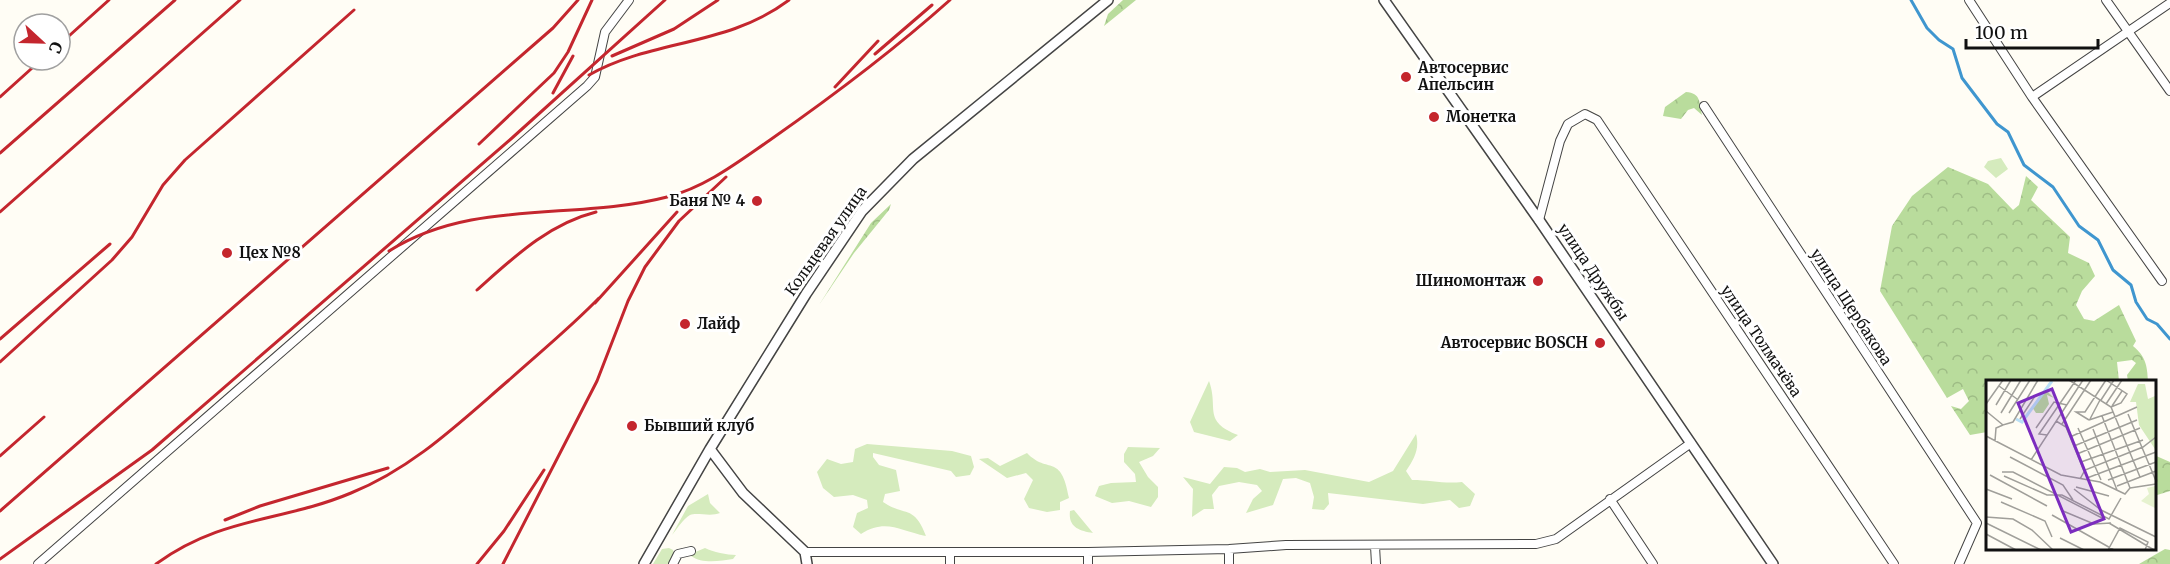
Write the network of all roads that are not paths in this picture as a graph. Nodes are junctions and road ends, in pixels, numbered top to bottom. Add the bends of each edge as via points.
1 (629, 0) edge
2 (1108, 0) edge
3 (1384, 0) edge
4 (1969, 0) edge
5 (2106, 0) edge
6 (2170, 3) edge
7 (2128, 31) junction
8 (2170, 91) edge
9 (2032, 97) junction
10 (1704, 106) dead end
11 (1539, 220) junction
12 (2162, 281) dead end
13 (1691, 443) junction
14 (710, 449) junction
15 (1610, 499) junction
16 (1375, 546) junction
17 (1229, 549) junction
18 (691, 551) dead end
19 (805, 552) junction
20 (950, 552) junction
21 (1088, 552) junction
22 (38, 564) edge
23 (644, 564) edge
24 (673, 564) edge
25 (807, 564) edge
26 (950, 564) edge
27 (1088, 564) edge
28 (1229, 564) edge
29 (1376, 564) edge
30 (1653, 564) edge
31 (1773, 564) edge
32 (1894, 564) edge
33 (1959, 564) edge

1 - 22 street via 604,32 595,77 587,86
2 - 14 street, Кольцевая улица via 929,146 875,196 823,267
3 - 11 street, улица Дружбы
4 - 9 street
5 - 7 street
6 - 7 street
7 - 8 street
7 - 9 street
9 - 12 street
10 - 33 street, улица Щербакова via 1977,523
11 - 13 street, улица Дружбы
11 - 32 street, улица Толмачёва via 1568,124 1585,114 1597,120
13 - 15 street
13 - 31 street, улица Дружбы
14 - 19 street via 743,493
14 - 23 street, Кольцевая улица
15 - 16 street via 1545,543
15 - 30 street
16 - 17 street
16 - 29 street
17 - 21 street
17 - 28 street
18 - 24 street via 678,554
19 - 20 street
19 - 25 street
20 - 21 street
20 - 26 street
21 - 27 street

